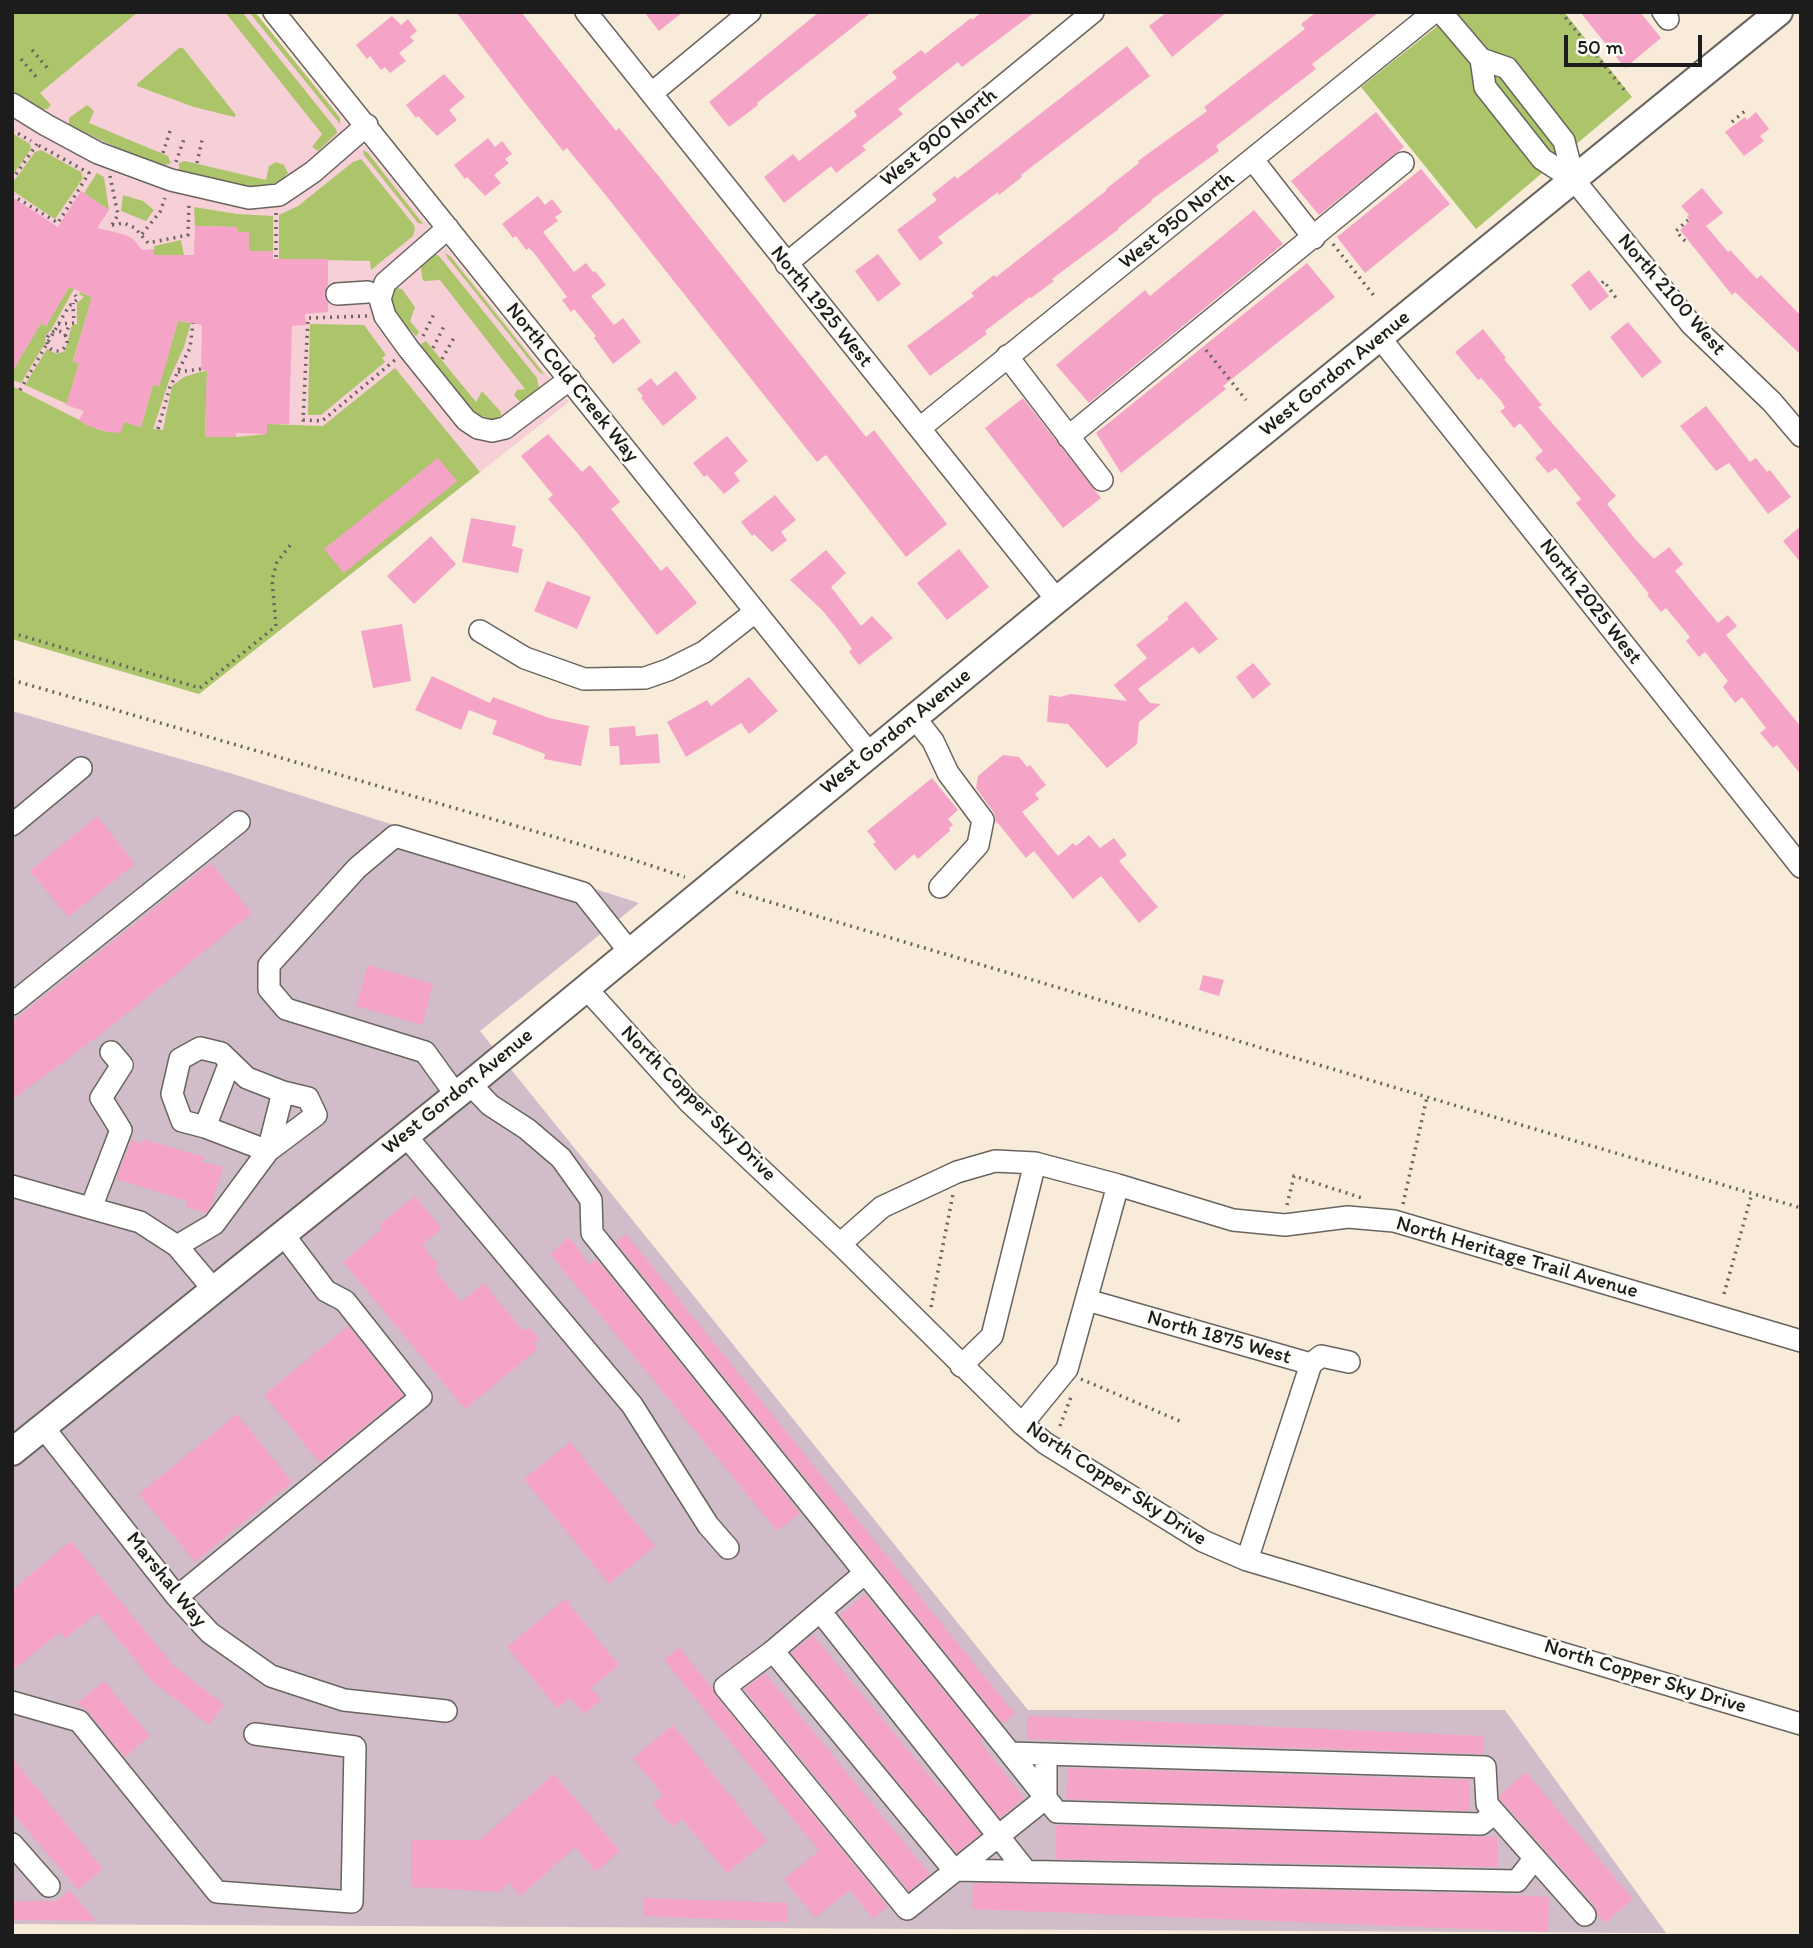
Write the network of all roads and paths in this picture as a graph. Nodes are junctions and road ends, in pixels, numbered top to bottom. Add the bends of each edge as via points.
1 (274, 12) edge
2 (586, 12) edge
3 (750, 12) edge
4 (1093, 12) edge
5 (1434, 12) edge
6 (1441, 12) edge
7 (1561, 12) edge
8 (1779, 12) edge
9 (32, 50) dead end
10 (21, 60) dead end
11 (48, 70) dead end
12 (38, 79) dead end
13 (1626, 92) dead end
14 (652, 93) junction
15 (12, 104) edge
16 (1746, 110) dead end
17 (1732, 122) dead end
18 (367, 125) junction
19 (12, 130) edge
20 (170, 131) dead end
21 (185, 136) dead end
22 (202, 140) dead end
23 (37, 144) junction
24 (163, 153) dead end
25 (177, 160) dead end
26 (1253, 160) junction
27 (197, 163) dead end
28 (1403, 163) dead end
29 (110, 174) dead end
30 (12, 180) edge
31 (1574, 180) junction
32 (167, 191) dead end
33 (12, 195) edge
34 (189, 201) dead end
35 (276, 211) dead end
36 (1688, 220) dead end
37 (448, 228) junction
38 (142, 234) junction
39 (1322, 239) junction
40 (1685, 241) dead end
41 (276, 257) dead end
42 (786, 264) junction
43 (1602, 283) dead end
44 (368, 292) dead end
45 (76, 293) dead end
46 (337, 294) dead end
47 (1375, 297) dead end
48 (1616, 298) dead end
49 (73, 304) junction
50 (435, 312) dead end
51 (369, 316) dead end
52 (70, 323) junction
53 (193, 323) dead end
54 (58, 324) junction
55 (445, 324) dead end
56 (53, 332) junction
57 (65, 336) junction
58 (423, 336) dead end
59 (455, 336) dead end
60 (1380, 338) junction
61 (47, 343) junction
62 (1201, 344) dead end
63 (433, 348) dead end
64 (1007, 356) junction
65 (396, 359) dead end
66 (442, 359) dead end
67 (201, 369) dead end
68 (178, 372) junction
69 (570, 379) junction
70 (20, 390) dead end
71 (1246, 400) dead end
72 (920, 428) junction
73 (158, 429) dead end
74 (1801, 436) edge
75 (1068, 437) junction
76 (1102, 480) dead end
77 (292, 544) dead end
78 (1057, 600) junction
79 (755, 612) junction
80 (480, 631) dead end
81 (12, 633) edge
82 (12, 680) edge
83 (914, 717) junction
84 (870, 754) junction
85 (81, 768) dead end
86 (239, 822) dead end
87 (12, 825) edge
88 (1801, 867) edge
89 (680, 876) dead end
90 (940, 887) dead end
91 (742, 894) dead end
92 (629, 951) junction
93 (585, 987) junction
94 (12, 1003) edge
95 (111, 1052) dead end
96 (230, 1062) junction
97 (463, 1089) junction
98 (283, 1092) junction
99 (1427, 1097) junction
100 (205, 1127) junction
101 (406, 1136) junction
102 (268, 1151) junction
103 (1035, 1163) junction
104 (12, 1185) edge
105 (1118, 1185) junction
106 (953, 1192) dead end
107 (1752, 1193) junction
108 (1374, 1201) dead end
109 (1403, 1206) dead end
110 (91, 1208) junction
111 (1801, 1208) edge
112 (1286, 1209) dead end
113 (283, 1234) junction
114 (840, 1244) junction
115 (177, 1246) junction
116 (214, 1290) junction
117 (1724, 1294) dead end
118 (1087, 1300) junction
119 (930, 1309) dead end
120 (1801, 1341) edge
121 (1349, 1363) dead end
122 (1311, 1364) junction
123 (961, 1366) junction
124 (1077, 1377) dead end
125 (1073, 1389) dead end
126 (1182, 1422) dead end
127 (1022, 1424) junction
128 (1060, 1426) dead end
129 (43, 1427) junction
130 (12, 1452) edge
131 (728, 1548) dead end
132 (1247, 1560) junction
133 (865, 1573) junction
134 (177, 1597) junction
135 (820, 1611) junction
136 (773, 1651) junction
137 (12, 1702) edge
138 (446, 1710) dead end
139 (1801, 1724) edge
140 (255, 1734) dead end
141 (1010, 1753) junction
142 (1046, 1754) junction
143 (1046, 1798) junction
144 (1495, 1813) junction
145 (999, 1835) junction
146 (12, 1844) edge
147 (1535, 1858) junction
148 (954, 1870) junction
149 (1027, 1871) junction
150 (49, 1886) dead end
151 (1585, 1915) dead end

1 - 18 street, North Cold Creek Way
2 - 14 street, North 1925 West
3 - 14 street
4 - 42 street, West 900 North
5 - 26 street, West 950 North
6 - 31 street via 1481,59 1507,68 1564,141
7 - 13 path
8 - 31 main road, West Gordon Avenue
9 - 11 path
10 - 12 path
14 - 42 street, North 1925 West
15 - 18 street via 98,153 170,180 249,198 279,195
16 - 17 path
18 - 37 street, North Cold Creek Way
19 - 23 path
20 - 24 path
21 - 25 path
22 - 27 path
23 - 30 path
23 - 33 path via 89,173 58,223
26 - 39 street
26 - 64 street, West 950 North
28 - 39 street
29 - 38 path via 118,215 112,225 124,223
31 - 60 main road, West Gordon Avenue
31 - 74 street, North 2100 West via 1691,324
32 - 38 path via 160,212
34 - 38 path via 188,235 148,243
35 - 41 path
36 - 40 path via 1676,231
37 - 69 street, North Cold Creek Way
37 - 69 street via 385,283 380,299 385,316 466,420 492,431 505,428
39 - 47 path
39 - 75 street
42 - 72 street, North 1925 West
43 - 48 path
44 - 46 street
45 - 49 path via 78,299
49 - 52 path via 74,323
49 - 54 path
50 - 58 path
51 - 65 path via 308,318 303,420 322,421
52 - 54 path
52 - 57 path
53 - 68 path via 190,348
54 - 56 path
55 - 63 path
56 - 57 path
56 - 61 path
57 - 61 path via 66,344 59,351
59 - 66 path
60 - 78 main road, West Gordon Avenue
60 - 88 street, North 2025 West
61 - 70 path
62 - 71 path
64 - 72 street, West 950 North
64 - 75 street
67 - 68 path
68 - 73 path
69 - 79 street, North Cold Creek Way
72 - 78 street, North 1925 West
75 - 76 street
77 - 81 path via 277,562 272,580 276,626 200,688
78 - 83 main road, West Gordon Avenue
79 - 80 street via 704,652 645,678 584,679 525,658
79 - 84 street, North Cold Creek Way
82 - 89 path
83 - 84 main road, West Gordon Avenue
83 - 90 street via 983,820 978,845
84 - 92 main road, West Gordon Avenue
85 - 87 street
86 - 94 street
91 - 99 path
92 - 93 main road, West Gordon Avenue
92 - 97 street via 583,893 395,836 357,868 269,965 269,989 286,1009 425,1052
93 - 97 main road, West Gordon Avenue
93 - 114 street, North Copper Sky Drive via 688,1101
95 - 110 street via 122,1065 102,1098 121,1130
96 - 98 street via 247,1078
96 - 100 street
96 - 100 street via 220,1053 200,1048 180,1059 172,1094 182,1121
97 - 101 main road, West Gordon Avenue
97 - 133 street via 527,1129 561,1158 591,1200 592,1233
98 - 102 street
98 - 102 street via 308,1098 316,1115
99 - 107 path
99 - 109 path
100 - 102 street
101 - 113 main road, West Gordon Avenue
101 - 131 street via 632,1405 708,1525
102 - 115 street via 214,1224
103 - 105 street, North Heritage Trail Avenue
103 - 114 street, North Heritage Trail Avenue via 995,1161 957,1172 882,1207
103 - 123 street via 992,1336
104 - 110 street
105 - 118 street
105 - 120 street, North Heritage Trail Avenue via 1233,1220 1285,1225 1348,1217 1394,1221
106 - 119 path
107 - 111 path
107 - 117 path
108 - 112 path via 1294,1176
110 - 115 street via 140,1222
113 - 116 main road, West Gordon Avenue
113 - 134 street via 326,1291 345,1301 422,1397
114 - 123 street, North Copper Sky Drive
115 - 116 street
116 - 129 main road, West Gordon Avenue
118 - 122 street, North 1875 West
118 - 127 street via 1066,1369
121 - 122 street, North 1875 West via 1321,1356
122 - 132 street
123 - 127 street, North Copper Sky Drive
124 - 126 path
125 - 128 path
127 - 132 street, North Copper Sky Drive via 1203,1541
129 - 130 main road, West Gordon Avenue
129 - 134 street, Marshal Way
132 - 139 street, North Copper Sky Drive
133 - 135 street
133 - 141 street
134 - 138 street, Marshal Way via 210,1633 271,1676 344,1700
135 - 136 street
135 - 145 street
136 - 148 street
136 - 148 street via 725,1686 907,1909
137 - 140 street via 79,1721 217,1892 352,1902 355,1747
141 - 142 street
141 - 143 street
142 - 143 street
142 - 144 street via 1485,1767 1487,1804
143 - 144 street via 1057,1812 1084,1813 1481,1824
143 - 145 street
144 - 147 street
145 - 148 street
145 - 149 street
146 - 150 street
147 - 149 street via 1517,1881
147 - 151 street
148 - 149 street

